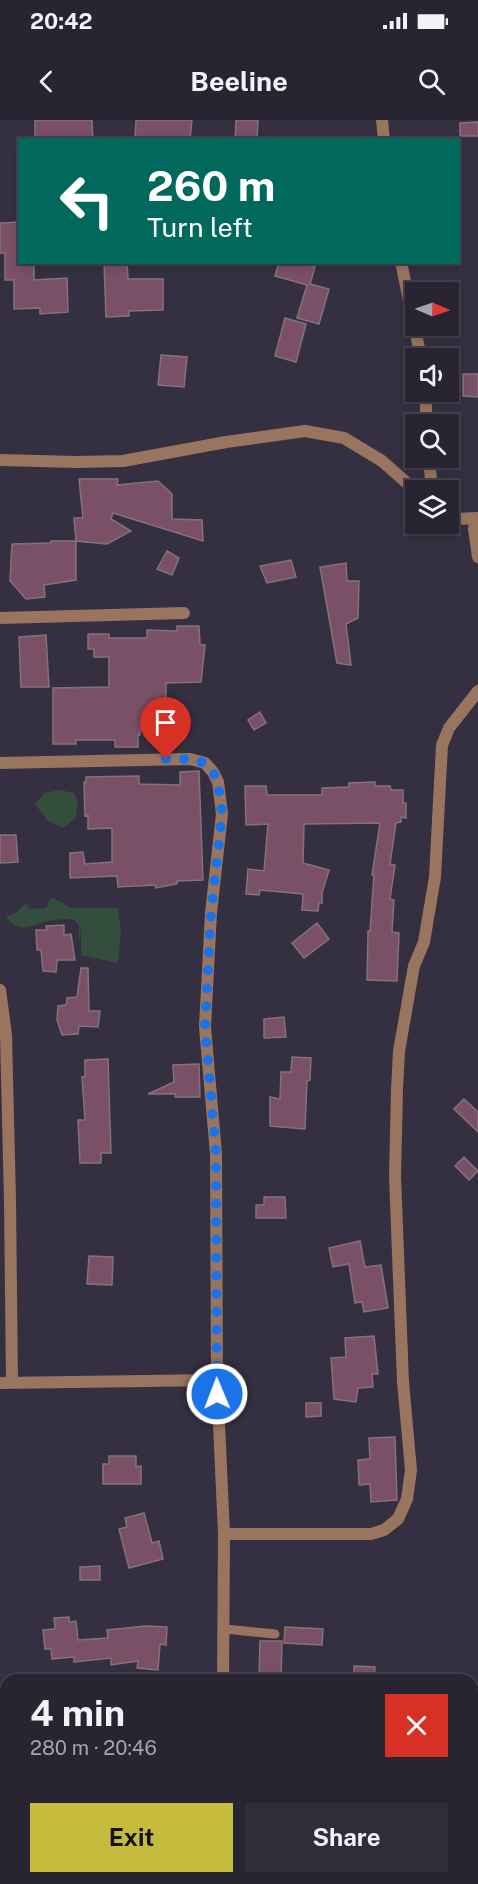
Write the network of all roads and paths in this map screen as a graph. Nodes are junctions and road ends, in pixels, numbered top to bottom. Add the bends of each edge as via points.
1 (382, 120) edge
2 (384, 138) edge
3 (401, 264) edge
4 (419, 348) edge
5 (0, 460) edge
6 (405, 481) edge
7 (477, 518) edge
8 (459, 519) edge
9 (478, 557) edge
10 (184, 613) dead end
11 (0, 618) edge
12 (478, 691) edge
13 (0, 763) edge
14 (0, 990) edge
15 (217, 1380) junction
16 (6, 1383) edge
17 (224, 1534) junction
18 (224, 1629) junction
19 (275, 1634) dead end
20 (223, 1674) edge

1 - 2 street
3 - 4 street
5 - 6 street via 123,461 305,431 344,438 382,461
7 - 8 street
7 - 9 street via 474,529
10 - 11 street
12 - 17 street via 449,728 442,745 435,877 399,1051 395,1176 403,1382 411,1470 407,1499 398,1519 371,1534
13 - 15 street via 190,759 205,763 218,782 222,814 211,913 205,1028 216,1154
14 - 16 street via 6,1035
15 - 16 street
15 - 17 street
17 - 18 street
18 - 19 lane
18 - 20 street

